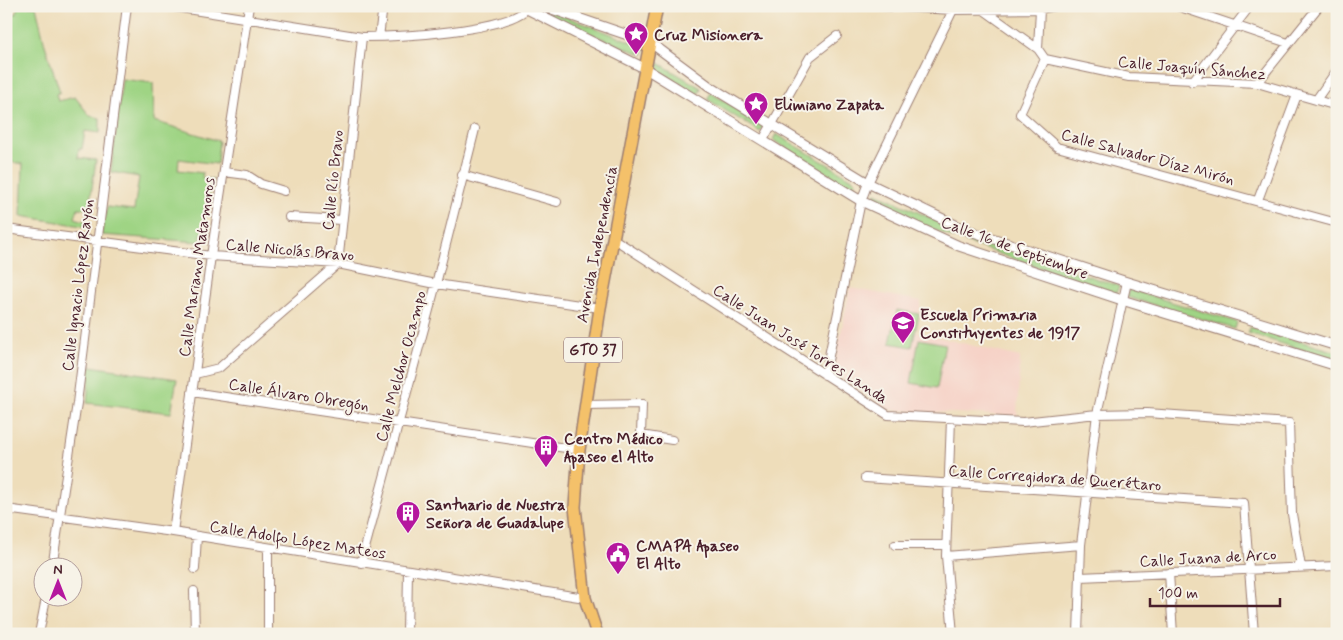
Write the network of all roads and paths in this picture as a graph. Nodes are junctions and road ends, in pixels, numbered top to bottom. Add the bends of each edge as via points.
1 (127, 6) edge
2 (168, 6) edge
3 (249, 6) edge
4 (383, 6) edge
5 (543, 6) edge
6 (657, 6) edge
7 (881, 6) edge
8 (887, 6) edge
9 (1056, 6) edge
10 (1177, 6) edge
11 (1250, 6) edge
12 (1319, 6) edge
13 (525, 8) edge
14 (981, 8) junction
15 (1040, 9) junction
16 (953, 10) junction
17 (247, 17) junction
18 (1234, 27) junction
19 (362, 36) junction
20 (837, 36) dead end
21 (379, 37) junction
22 (651, 43) junction
23 (1288, 43) junction
24 (1038, 49) junction
25 (1045, 59) junction
26 (646, 69) junction
27 (1337, 70) edge
28 (1192, 82) junction
29 (1257, 83) junction
30 (708, 86) junction
31 (1297, 95) junction
32 (1316, 100) junction
33 (699, 102) junction
34 (1337, 106) edge
35 (773, 125) junction
36 (474, 130) dead end
37 (763, 140) junction
38 (224, 172) junction
39 (462, 176) junction
40 (868, 183) junction
41 (284, 191) dead end
42 (861, 200) junction
43 (1258, 200) junction
44 (556, 202) dead end
45 (289, 217) dead end
46 (341, 220) junction
47 (1337, 223) edge
48 (6, 229) edge
49 (964, 229) junction
50 (614, 239) junction
51 (96, 241) junction
52 (959, 246) junction
53 (211, 256) junction
54 (338, 264) junction
55 (1127, 282) junction
56 (436, 284) junction
57 (1122, 300) junction
58 (600, 308) junction
59 (1249, 319) junction
60 (1243, 336) junction
61 (1337, 346) edge
62 (1337, 366) edge
63 (195, 374) junction
64 (825, 375) junction
65 (192, 392) junction
66 (585, 404) junction
67 (1097, 414) junction
68 (951, 419) junction
69 (399, 423) junction
70 (672, 440) dead end
71 (579, 450) junction
72 (865, 478) dead end
73 (948, 484) junction
74 (1087, 492) junction
75 (6, 509) edge
76 (61, 518) junction
77 (173, 532) junction
78 (196, 536) junction
79 (895, 545) dead end
80 (946, 545) junction
81 (1081, 545) junction
82 (268, 548) junction
83 (946, 556) junction
84 (54, 558) edge
85 (362, 563) junction
86 (1337, 566) edge
87 (1301, 567) junction
88 (1248, 568) junction
89 (195, 569) dead end
90 (408, 570) junction
91 (1169, 573) junction
92 (1080, 577) junction
93 (194, 591) dead end
94 (586, 598) junction
95 (44, 608) edge
96 (195, 633) edge
97 (39, 634) edge
98 (208, 634) edge
99 (268, 634) edge
100 (407, 634) edge
101 (597, 634) edge
102 (953, 634) edge
103 (1078, 634) edge
104 (1173, 634) edge
105 (1254, 634) edge

1 - 51 street, Calle Ignacio López Rayón
2 - 17 street
3 - 17 street, Calle Mariano Matamoros
4 - 21 street
5 - 22 street, Calle 16 de Septiembre
6 - 22 main road, GTO 37
7 - 8 street
8 - 16 street
9 - 15 street
10 - 18 street
11 - 18 street
12 - 23 street
13 - 21 street via 514,18 438,34
13 - 26 street, Calle 16 de Septiembre
14 - 15 street
14 - 16 street
14 - 24 street
15 - 24 street
16 - 40 street
17 - 19 street
17 - 38 street, Calle Mariano Matamoros
18 - 23 street
18 - 28 street
19 - 21 street
19 - 46 street, Calle Río Bravo
20 - 35 street via 810,57
22 - 26 main road, GTO 37
22 - 30 street, Calle 16 de Septiembre
23 - 29 street
24 - 25 street
25 - 28 street, Calle Joaquín Sánchez via 1129,77
25 - 43 street, Calle Salvador Díaz Mirón via 1020,114 1057,147
26 - 33 street, Calle 16 de Septiembre
26 - 50 main road, Avenida Independencia / GTO 37
27 - 32 street
28 - 29 street, Calle Joaquín Sánchez
29 - 31 street, Calle Joaquín Sánchez
30 - 33 street
30 - 35 street, Calle 16 de Septiembre
31 - 32 street, Calle Joaquín Sánchez
31 - 43 street
32 - 34 street, Calle Joaquín Sánchez
33 - 37 street, Calle 16 de Septiembre
35 - 37 street
35 - 40 street, Calle 16 de Septiembre
36 - 39 street, Calle Melchor Ocampo
37 - 42 street, Calle 16 de Septiembre
38 - 41 street via 247,175 261,184
38 - 53 street, Calle Mariano Matamoros
39 - 44 street
39 - 56 street, Calle Melchor Ocampo
40 - 42 street
40 - 49 street, Calle 16 de Septiembre
42 - 52 street, Calle 16 de Septiembre
42 - 64 street
43 - 47 street, Calle Salvador Díaz Mirón
45 - 46 street
46 - 54 street, Calle Río Bravo
48 - 51 street, Calle Nicolás Bravo
49 - 52 street
49 - 55 street, Calle 16 de Septiembre
50 - 58 main road, Avenida Independencia / GTO 37
50 - 64 street, Calle Juan José Torres Landa
51 - 53 street, Calle Nicolás Bravo
51 - 76 street, Calle Ignacio López Rayón
52 - 57 street, Calle 16 de Septiembre
53 - 54 street, Calle Nicolás Bravo
53 - 63 street, Calle Mariano Matamoros
54 - 56 street, Calle Nicolás Bravo
54 - 63 street via 219,368
55 - 57 street
55 - 59 street, Calle 16 de Septiembre
56 - 58 street, Calle Nicolás Bravo
56 - 69 street, Calle Melchor Ocampo
57 - 60 street, Calle 16 de Septiembre
57 - 67 street
58 - 66 main road, Avenida Independencia / GTO 37
59 - 60 street
59 - 61 street, Calle 16 de Septiembre
60 - 62 street, Calle 16 de Septiembre
63 - 65 street, Calle Mariano Matamoros
64 - 68 street, Calle Juan José Torres Landa via 888,415
65 - 69 street, Calle Álvaro Obregón
65 - 77 street, Calle Mariano Matamoros
66 - 70 street via 642,404 641,435
66 - 71 main road, Avenida Independencia / GTO 37
67 - 68 street, Calle Juan José Torres Landa via 1023,422
67 - 74 street
67 - 87 street, Calle Juan José Torres Landa via 1147,413 1289,423 1292,514
68 - 73 street
69 - 71 street, Calle Álvaro Obregón
69 - 85 street, Calle Melchor Ocampo
71 - 94 main road, Avenida Independencia / GTO 37 via 575,507
72 - 73 street, Calle Corregidora de Querétaro
73 - 74 street, Calle Corregidora de Querétaro
73 - 80 street
74 - 81 street
74 - 88 street, Calle Corregidora de Querétaro via 1244,503
75 - 76 street, Calle Adolfo López Mateos
76 - 77 street, Calle Adolfo López Mateos
76 - 84 street, Calle Ignacio López Rayón
77 - 78 street, Calle Adolfo López Mateos
78 - 82 street, Calle Adolfo López Mateos
78 - 89 street
79 - 80 street
80 - 83 street
81 - 83 street
81 - 92 street
82 - 85 street, Calle Adolfo López Mateos
82 - 99 street
83 - 102 street
85 - 90 street, Calle Adolfo López Mateos
86 - 87 street, Calle Juana de Arco
87 - 88 street, Calle Juana de Arco
88 - 91 street, Calle Juana de Arco
88 - 105 street
90 - 94 street, Calle Adolfo López Mateos
90 - 100 street
91 - 92 street, Calle Juana de Arco
91 - 104 street
92 - 103 street
93 - 96 street
94 - 101 main road, Avenida Independencia / GTO 37
95 - 97 street
96 - 98 street

